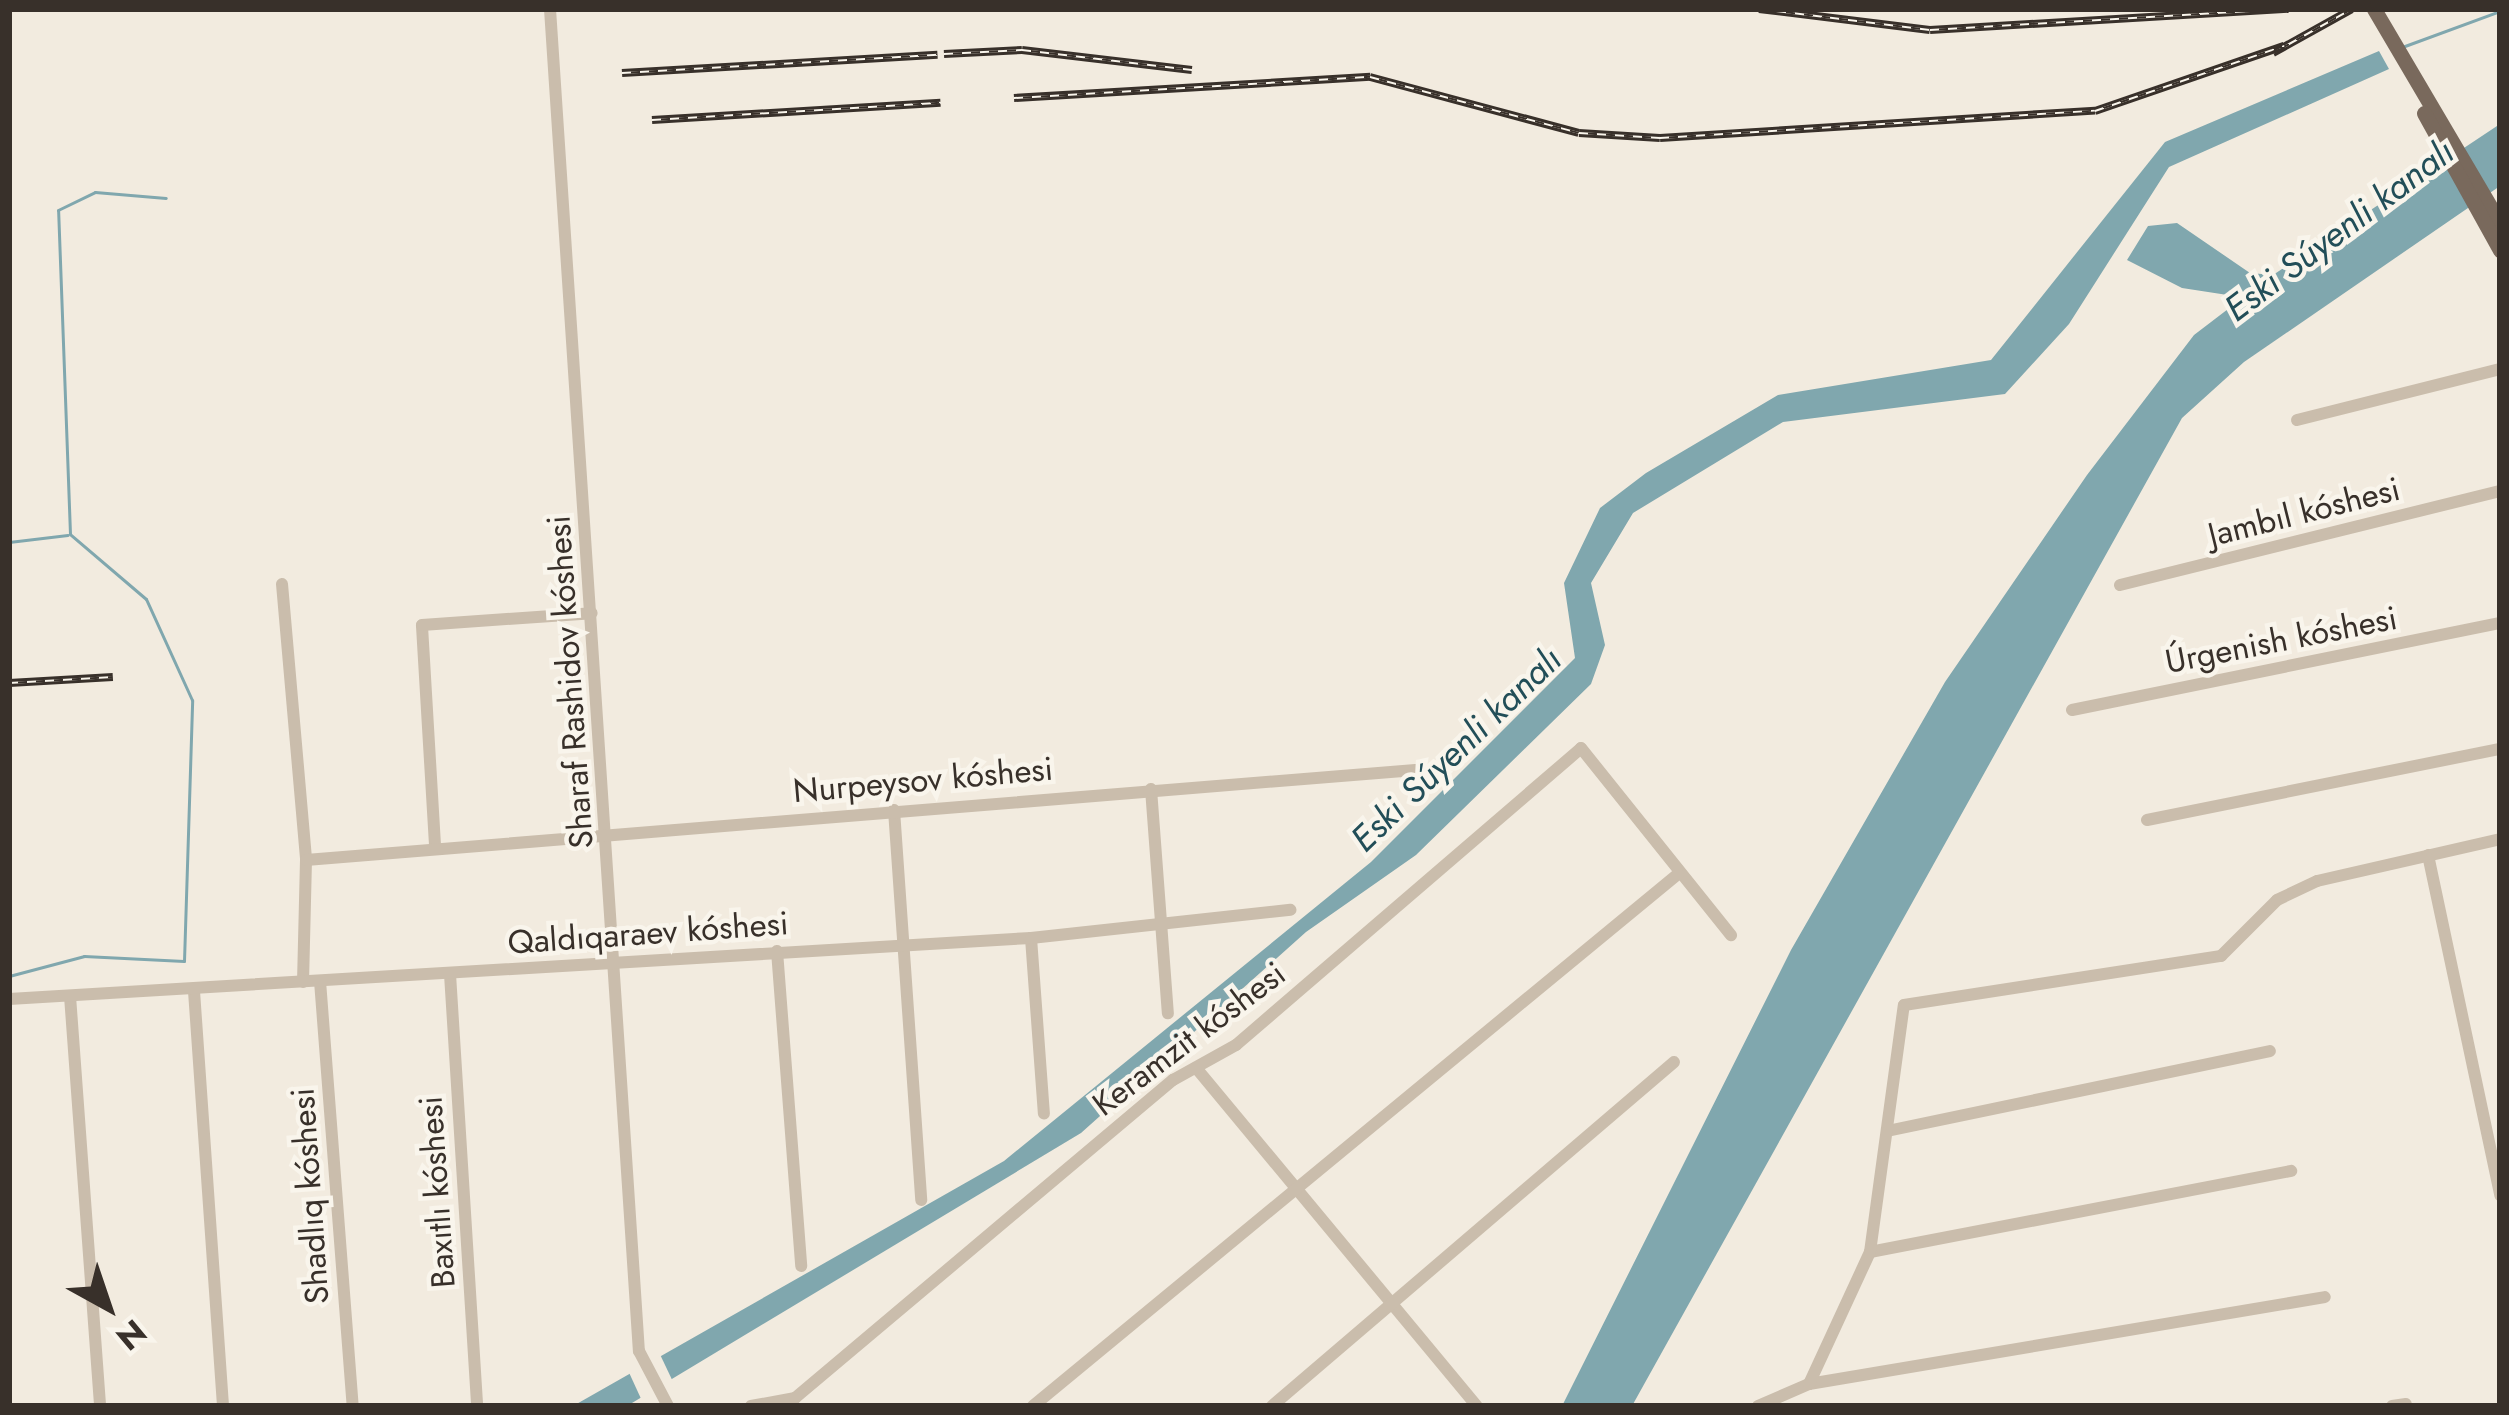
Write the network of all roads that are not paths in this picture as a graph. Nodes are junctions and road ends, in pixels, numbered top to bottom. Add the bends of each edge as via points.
1 (550, 9) edge
2 (2374, 9) edge
3 (2422, 104) junction
4 (2500, 223) edge
5 (2500, 250) edge
6 (2500, 369) edge
7 (2297, 420) dead end
8 (2500, 490) edge
9 (282, 584) dead end
10 (2120, 585) dead end
11 (592, 613) junction
12 (2500, 623) edge
13 (2072, 710) dead end
14 (2500, 748) edge
15 (1415, 770) dead end
16 (1150, 789) junction
17 (894, 810) junction
18 (2147, 820) dead end
19 (608, 832) junction
20 (2500, 839) edge
21 (435, 845) junction
22 (2428, 855) junction
23 (306, 860) junction
24 (1678, 874) junction
25 (1291, 910) dead end
26 (1158, 926) junction
27 (1731, 935) dead end
28 (1031, 938) junction
29 (902, 944) junction
30 (777, 951) junction
31 (617, 961) junction
32 (450, 974) junction
33 (320, 981) junction
34 (303, 982) junction
35 (194, 991) junction
36 (70, 996) junction
37 (9, 999) edge
38 (1168, 1013) dead end
39 (2270, 1051) dead end
40 (1674, 1062) dead end
41 (1197, 1069) junction
42 (1044, 1114) dead end
43 (1892, 1130) junction
44 (2291, 1171) dead end
45 (1295, 1188) junction
46 (2500, 1195) edge
47 (921, 1200) dead end
48 (1870, 1252) junction
49 (801, 1266) dead end
50 (2325, 1297) dead end
51 (1394, 1303) junction
52 (1808, 1384) junction
53 (666, 1403) edge
54 (100, 1406) edge
55 (223, 1406) edge
56 (352, 1406) edge
57 (477, 1406) edge
58 (751, 1406) edge
59 (1033, 1406) edge
60 (1272, 1406) edge
61 (1477, 1406) edge
62 (1758, 1406) edge

1 - 11 street, Sharaf Rashidov kóshesi
2 - 3 main road
3 - 4 main road
3 - 5 main road via 2431,139
6 - 7 street
8 - 10 street, Jambıl kóshesi
9 - 23 street
11 - 19 street, Sharaf Rashidov kóshesi
11 - 21 street via 422,625
12 - 13 street, Úrgenish kóshesi
14 - 18 street
15 - 16 street, Nurpeysov kóshesi
16 - 17 street, Nurpeysov kóshesi
16 - 26 street
17 - 19 street, Nurpeysov kóshesi
17 - 29 street
19 - 21 street, Nurpeysov kóshesi
19 - 31 street, Sharaf Rashidov kóshesi
20 - 22 street
21 - 23 street, Nurpeysov kóshesi
22 - 43 street via 2277,900 2221,956 1904,1005
22 - 46 street
23 - 34 street
24 - 27 street, Keramzit kóshesi
24 - 41 street, Keramzit kóshesi via 1581,748
24 - 45 street
25 - 26 street, Qaldıqaraev kóshesi
26 - 28 street, Qaldıqaraev kóshesi
26 - 38 street
28 - 29 street, Qaldıqaraev kóshesi
28 - 42 street
29 - 30 street, Qaldıqaraev kóshesi
29 - 47 street
30 - 31 street, Qaldıqaraev kóshesi
30 - 49 street
31 - 32 street, Qaldıqaraev kóshesi
31 - 53 street, Sharaf Rashidov kóshesi via 639,1351
32 - 33 street, Qaldıqaraev kóshesi
32 - 57 street, Baxıtlı kóshesi
33 - 34 street, Qaldıqaraev kóshesi
33 - 56 street, Shadlıq kóshesi
34 - 35 street, Qaldıqaraev kóshesi
35 - 36 street, Qaldıqaraev kóshesi
35 - 55 street
36 - 37 street, Qaldıqaraev kóshesi
36 - 54 street
39 - 43 street
40 - 51 street
41 - 45 street
41 - 58 street, Keramzit kóshesi via 795,1398
43 - 48 street
44 - 48 street
45 - 51 street
45 - 59 street
48 - 52 street
50 - 52 street
51 - 60 street
51 - 61 street
52 - 62 street

